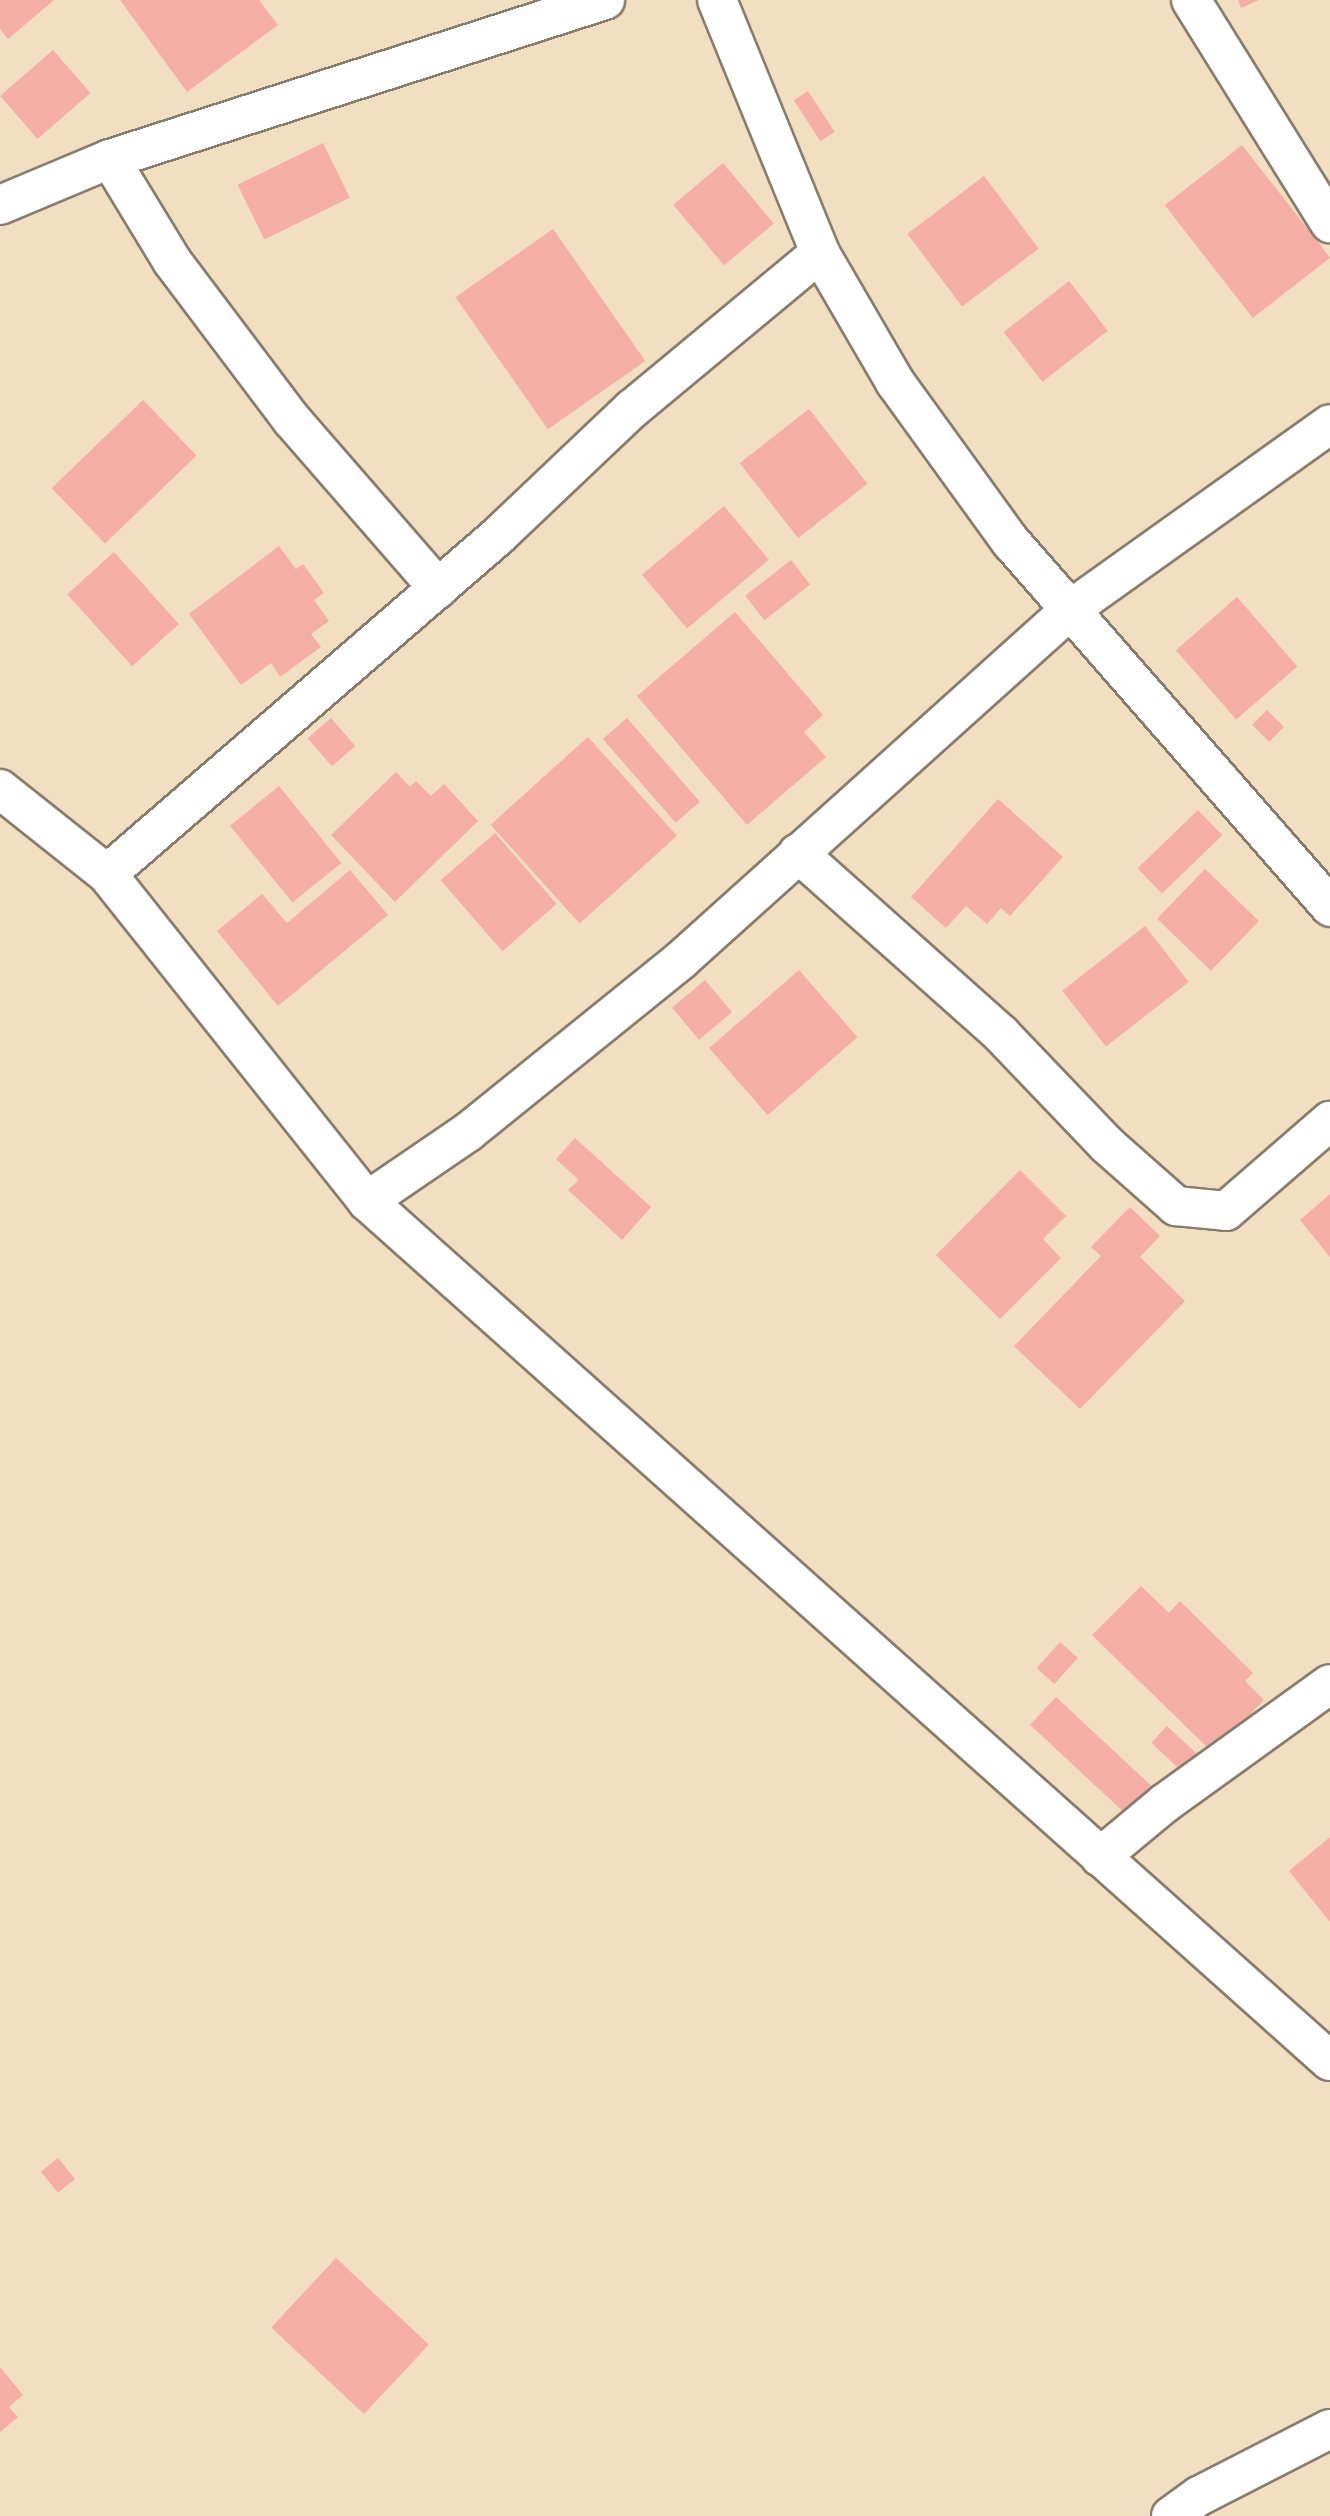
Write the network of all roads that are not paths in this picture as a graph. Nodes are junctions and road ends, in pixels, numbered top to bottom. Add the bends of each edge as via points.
1 (605, 0) edge
2 (717, 0) edge
3 (1191, 0) edge
4 (110, 159) junction
5 (0, 205) edge
6 (1330, 223) edge
7 (820, 253) junction
8 (1330, 424) edge
9 (438, 587) junction
10 (1071, 609) junction
11 (0, 789) edge
12 (798, 853) junction
13 (107, 874) junction
14 (1330, 907) edge
15 (1330, 1121) edge
16 (368, 1201) junction
17 (1330, 1684) edge
18 (1100, 1857) junction
19 (1330, 2061) edge
20 (1330, 2429) edge
21 (1171, 2516) edge

1 - 4 street
2 - 7 street
3 - 6 street
4 - 5 street
4 - 9 street via 172,261 284,409
7 - 9 street via 632,409
7 - 10 street via 895,382 962,480
8 - 10 street
9 - 13 street
10 - 12 street
10 - 14 street
11 - 13 street
12 - 15 street via 1002,1035 1106,1144 1176,1206 1226,1211
12 - 16 street via 628,1003 468,1132
13 - 16 street
16 - 18 street
17 - 18 street via 1165,1803
18 - 19 street
20 - 21 street via 1199,2496

